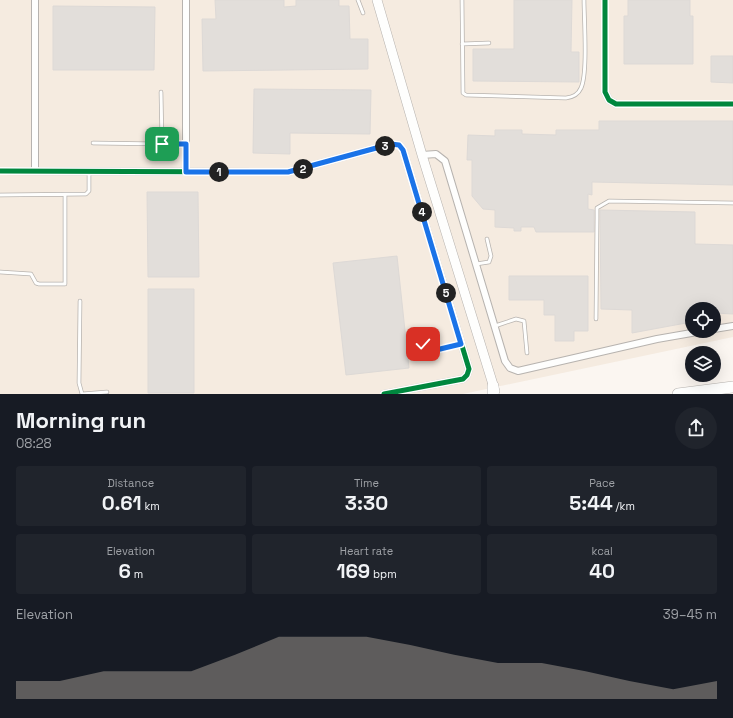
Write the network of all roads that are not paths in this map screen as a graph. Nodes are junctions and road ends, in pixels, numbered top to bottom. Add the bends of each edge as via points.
1 (34, 0) edge
2 (186, 0) edge
3 (358, 0) edge
4 (377, 0) edge
5 (462, 0) edge
6 (584, 0) edge
7 (605, 0) edge
8 (363, 13) dead end
9 (489, 43) dead end
10 (462, 44) junction
11 (161, 92) dead end
12 (733, 104) edge
13 (93, 143) dead end
14 (162, 144) junction
15 (186, 144) junction
16 (422, 155) junction
17 (0, 171) edge
18 (35, 171) junction
19 (89, 171) junction
20 (186, 172) junction
21 (0, 195) edge
22 (65, 195) junction
23 (733, 203) edge
24 (487, 239) dead end
25 (476, 264) junction
26 (0, 272) edge
27 (80, 301) dead end
28 (596, 319) dead end
29 (495, 326) junction
30 (733, 326) edge
31 (721, 328) edge
32 (685, 334) edge
33 (423, 344) dead end
34 (461, 344) junction
35 (527, 353) dead end
36 (733, 387) edge
37 (107, 392) dead end
38 (495, 392) edge
39 (82, 394) edge
40 (384, 394) edge
41 (678, 394) edge

1 - 18 street
2 - 15 street
3 - 8 lane
4 - 16 street
5 - 10 lane
6 - 10 lane via 584,78 578,93 573,97 466,95 462,89
7 - 12 street via 605,92 608,100 616,104
9 - 10 lane
11 - 14 lane
13 - 14 lane
14 - 15 lane
15 - 20 street
16 - 25 street via 436,154 445,161
16 - 38 street
17 - 18 street
18 - 19 street
19 - 20 street
19 - 22 lane via 88,192
20 - 34 street via 288,172 391,144 399,145 403,150
21 - 22 lane
22 - 26 lane via 65,284 39,284 28,273
23 - 28 lane via 609,201 597,208
24 - 25 lane via 491,259 489,262
25 - 29 street
27 - 39 lane via 79,382
29 - 32 street via 505,361 510,368 518,371
29 - 35 lane via 516,319 524,320
30 - 31 street
33 - 34 lane via 436,350
34 - 40 street via 469,369 463,379
36 - 41 highway
37 - 39 lane

